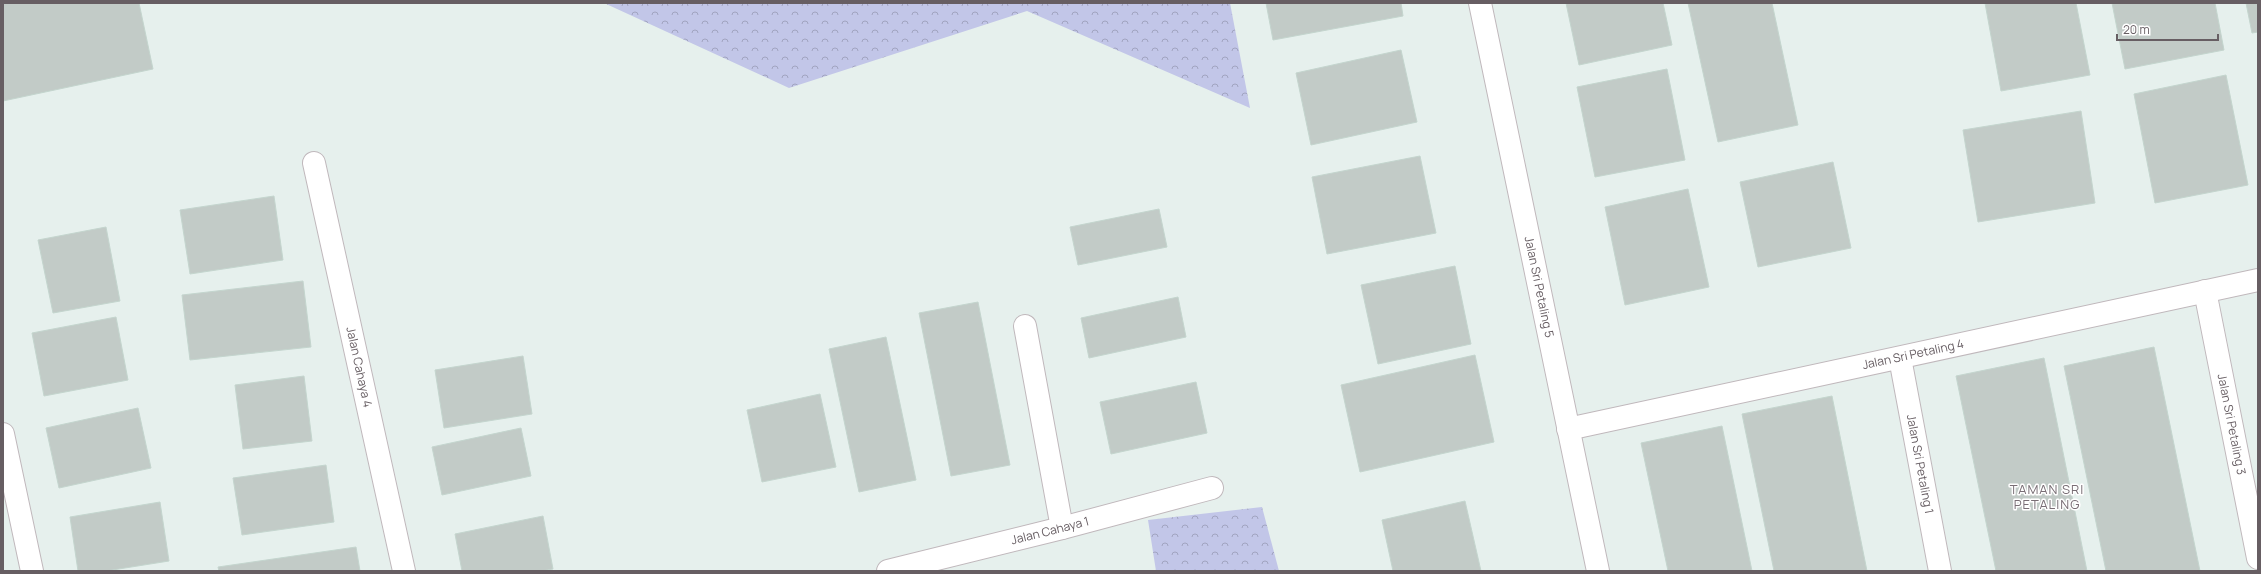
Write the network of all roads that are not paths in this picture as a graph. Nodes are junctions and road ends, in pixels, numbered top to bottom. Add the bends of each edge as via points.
1 (1480, 3) edge
2 (314, 163) dead end
3 (2258, 280) edge
4 (2205, 291) junction
5 (1025, 326) dead end
6 (1900, 358) junction
7 (1568, 429) junction
8 (3, 434) edge
9 (1212, 488) dead end
10 (1062, 528) junction
11 (2258, 558) edge
12 (32, 571) edge
13 (404, 571) edge
14 (888, 571) edge
15 (1598, 571) edge
16 (1940, 571) edge

1 - 7 street, Jalan Sri Petaling 5
2 - 13 street, Jalan Cahaya 4
3 - 4 street, Jalan Sri Petaling 4
4 - 6 street, Jalan Sri Petaling 4
4 - 11 street, Jalan Sri Petaling 3
5 - 10 street
6 - 7 street, Jalan Sri Petaling 4
6 - 16 street, Jalan Sri Petaling 1
7 - 15 street, Jalan Sri Petaling 5
8 - 12 street
9 - 10 street, Jalan Cahaya 1
10 - 14 street, Jalan Cahaya 1

